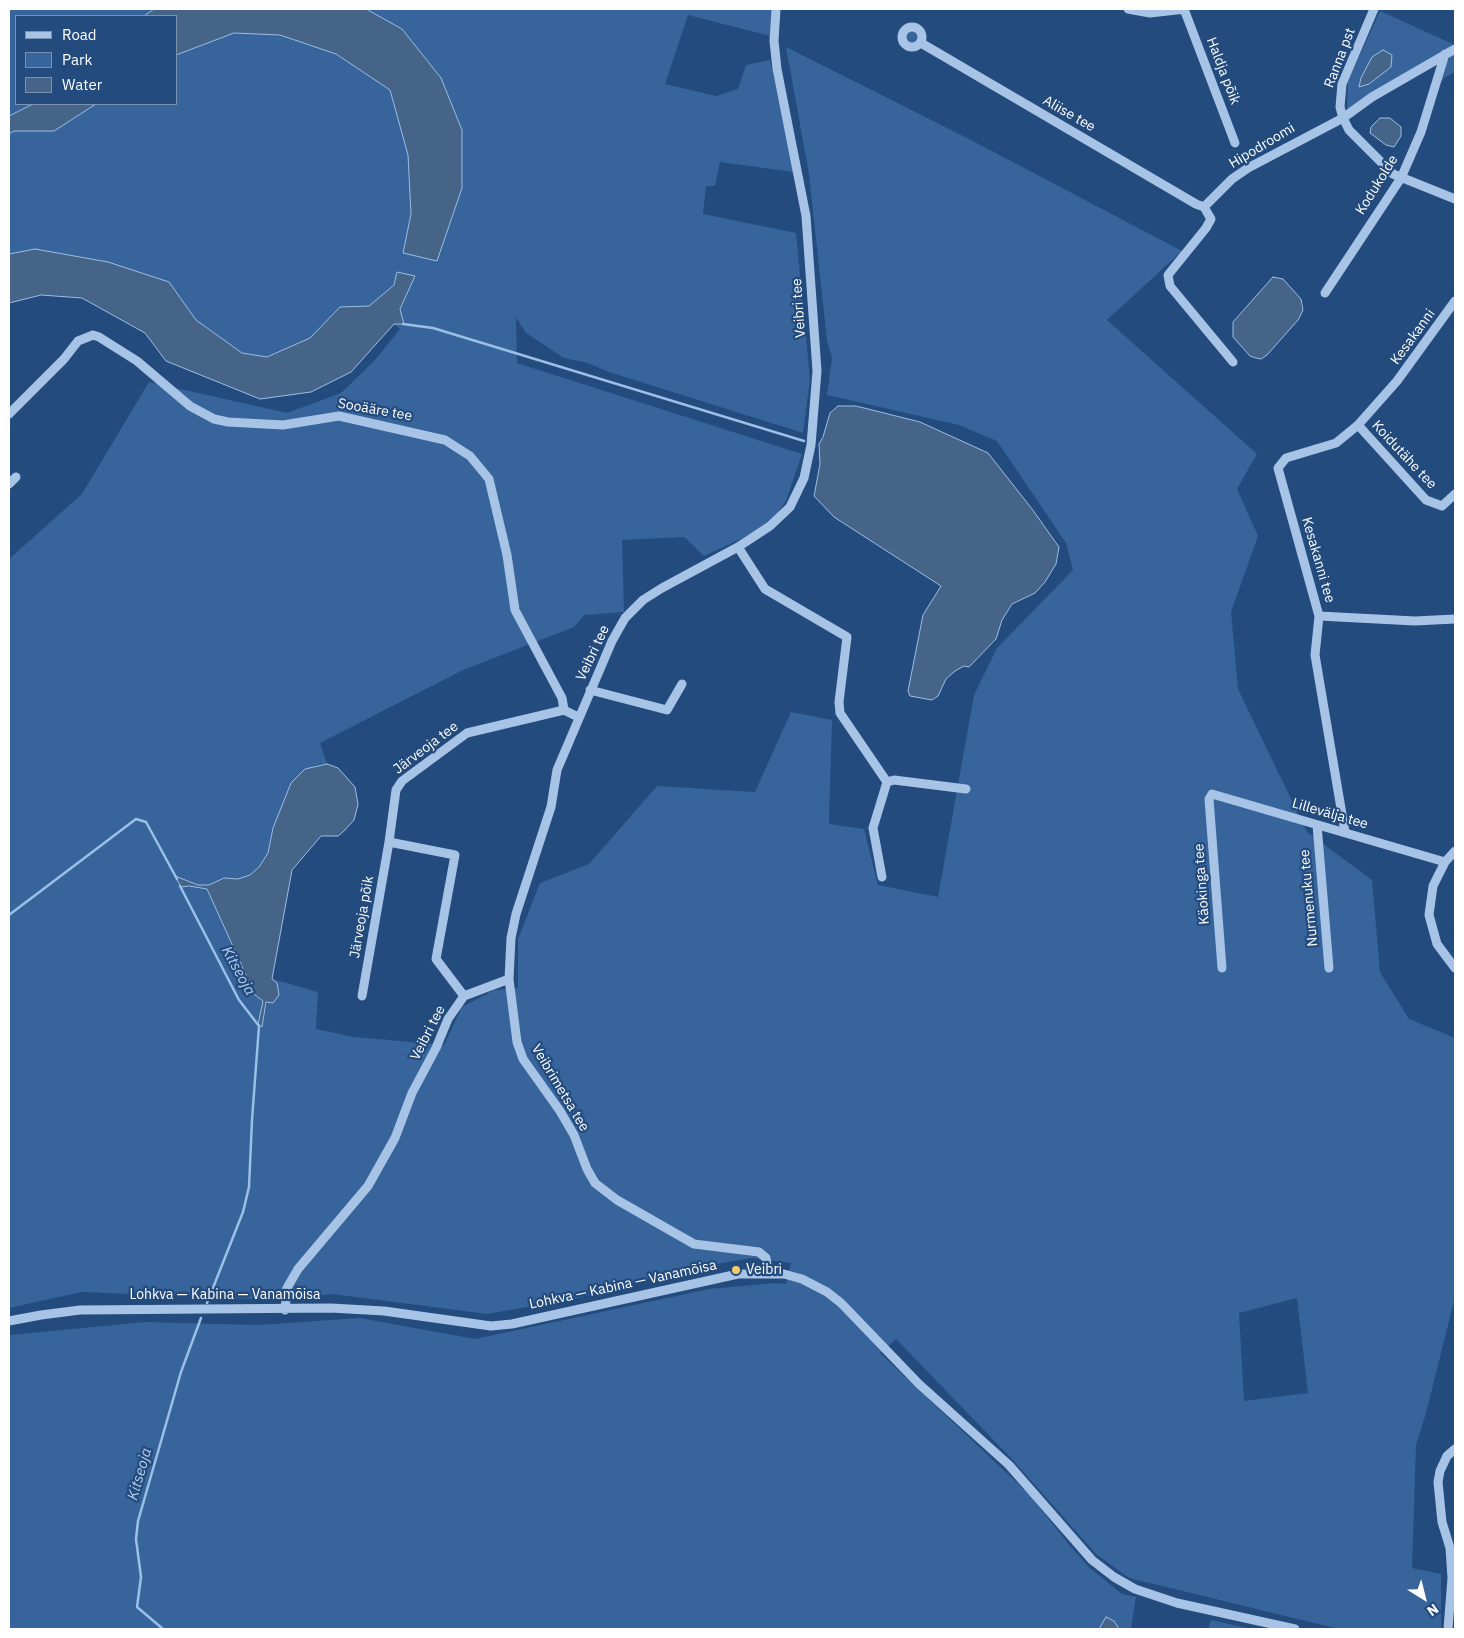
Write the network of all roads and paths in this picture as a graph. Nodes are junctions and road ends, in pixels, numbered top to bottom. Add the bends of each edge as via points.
1 (776, 9) edge
2 (1128, 9) edge
3 (1185, 9) edge
4 (1374, 9) edge
5 (921, 43) dead end
6 (1455, 49) edge
7 (1445, 54) junction
8 (1343, 118) junction
9 (1235, 143) dead end
10 (1401, 178) junction
11 (1455, 199) edge
12 (1204, 207) junction
13 (1325, 293) dead end
14 (1455, 301) edge
15 (1233, 362) dead end
16 (1391, 388) joint
17 (9, 414) edge
18 (1358, 425) junction
19 (16, 477) dead end
20 (9, 484) edge
21 (1455, 494) edge
22 (738, 547) junction
23 (1319, 616) junction
24 (1455, 619) edge
25 (682, 684) dead end
26 (590, 690) junction
27 (564, 710) junction
28 (578, 717) junction
29 (886, 782) junction
30 (966, 789) dead end
31 (1209, 799) joint
32 (1317, 825) junction
33 (1345, 832) junction
34 (389, 842) junction
35 (1455, 851) edge
36 (1444, 862) junction
37 (882, 877) dead end
38 (1222, 968) dead end
39 (1329, 968) dead end
40 (1455, 968) edge
41 (509, 979) junction
42 (362, 996) dead end
43 (464, 996) junction
44 (768, 1272) junction
45 (285, 1310) junction
46 (9, 1321) edge
47 (1455, 1448) edge
48 (1454, 1578) edge
49 (1295, 1629) edge
50 (1448, 1629) edge

1 - 22 street, Veibri tee via 774,41 777,69 806,216 817,371 812,445 804,478 790,507
2 - 3 street via 1150,13
3 - 9 street, Haldja põik
4 - 8 street, Ranna pst via 1342,84 1340,107
5 - 12 street, Aliise tee
6 - 7 street, Hipodroomi
7 - 8 street, Hipodroomi
7 - 10 street, Kodukolde via 1421,132
8 - 10 street via 1349,130
8 - 12 street, Hipodroomi via 1248,168
10 - 11 street
10 - 13 street, Kodukolde
12 - 15 street via 1211,219 1168,276 1170,286
14 - 16 street, Kesakanni
16 - 18 street, Kesakanni tee
17 - 27 street, Sooääre tee via 78,341 93,335 137,361 190,406 214,419 284,425 339,416 445,440 470,456 490,479 508,556 515,610 562,698
18 - 21 street, Koidutähe tee via 1426,500 1442,506
18 - 23 street, Kesakanni tee via 1336,443 1286,458 1278,468
19 - 20 street
22 - 26 street, Veibri tee via 643,600 626,618 612,641
22 - 29 street via 765,589 847,637 840,713
23 - 24 street via 1414,621
23 - 33 street, Kesakanni tee via 1315,655
25 - 26 street via 667,710
26 - 28 street, Veibri tee
27 - 28 street
27 - 34 street, Järveoja tee via 480,729 459,738 402,781 396,790
28 - 41 street, Veibri tee via 557,770 551,807 516,914
29 - 30 street via 894,780
29 - 37 street via 873,828
31 - 32 street, Lillevälja tee via 1212,794
31 - 38 street, Käokinga tee
32 - 33 street, Lillevälja tee
32 - 39 street, Nurmenuku tee
33 - 36 street, Lillevälja tee
34 - 42 street, Järveoja põik
34 - 43 street via 455,855 436,959
35 - 36 street
36 - 40 street via 1433,886 1429,915 1437,944
41 - 43 street
41 - 44 street, Veibrimetsa tee via 522,1059 560,1111 596,1183 617,1200 694,1244 758,1252 766,1258
43 - 45 street, Veibri tee via 448,1019 394,1138 368,1186 298,1269 287,1288
44 - 45 street, Lohkva — Kabina — Vanamõisa via 722,1277 491,1326 365,1309
44 - 49 street, Lohkva — Kabina — Vanamõisa via 802,1279 841,1303 919,1384 1009,1465 1092,1560 1114,1577 1135,1589 1177,1603
45 - 46 street, Lohkva — Kabina — Vanamõisa via 80,1310
47 - 48 street via 1447,1456 1438,1482 1442,1522
48 - 50 street

